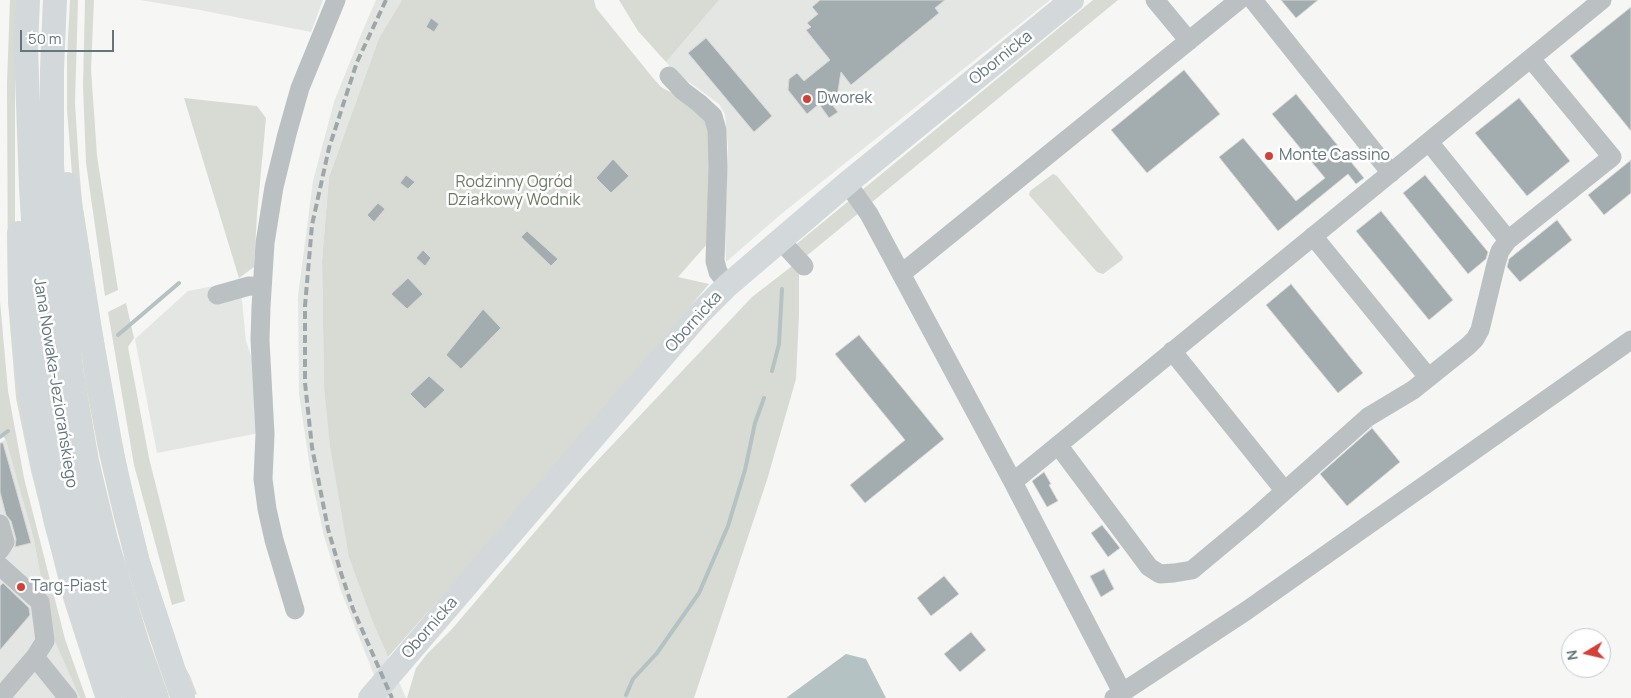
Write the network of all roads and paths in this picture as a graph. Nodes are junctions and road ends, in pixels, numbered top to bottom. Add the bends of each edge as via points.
1 (28, 0) edge
2 (55, 0) edge
3 (336, 0) edge
4 (1155, 0) edge
5 (1239, 0) edge
6 (1253, 0) edge
7 (1602, 0) edge
8 (1062, 3) edge
9 (1189, 41) junction
10 (26, 52) junction
11 (1531, 59) junction
12 (52, 69) junction
13 (669, 76) dead end
14 (1429, 142) junction
15 (1391, 173) junction
16 (847, 183) junction
17 (1312, 236) junction
18 (780, 240) junction
19 (1508, 240) junction
20 (804, 266) dead end
21 (901, 274) junction
22 (728, 285) junction
23 (262, 287) junction
24 (217, 295) dead end
25 (1631, 340) edge
26 (1172, 351) junction
27 (1428, 377) junction
28 (1058, 445) junction
29 (1013, 482) junction
30 (1284, 490) junction
31 (0, 524) edge
32 (0, 550) edge
33 (0, 566) edge
34 (294, 610) dead end
35 (36, 657) junction
36 (1118, 695) edge
37 (0, 698) edge
38 (68, 698) edge
39 (109, 698) edge
40 (134, 698) edge
41 (157, 698) edge
42 (183, 698) edge
43 (370, 698) edge

1 - 10 main road, Jana Nowaka-Jeziorańskiego
2 - 12 main road, Jana Nowaka-Jeziorańskiego
3 - 23 street via 300,88 287,134 274,187
4 - 9 street
5 - 9 street
6 - 15 street
7 - 11 street
8 - 16 main road, Obornicka
9 - 21 street
10 - 39 main road via 20,123 20,299 30,393 56,523
10 - 40 main road, Jana Nowaka-Jeziorańskiego via 36,270 61,440 78,516
11 - 14 street
11 - 19 street via 1612,157
12 - 41 main road, Jana Nowaka-Jeziorańskiego via 52,164 58,255 72,375 87,461 106,540
12 - 42 main road via 84,299 114,464 138,563
13 - 22 street via 713,116 717,130 715,261 718,272
14 - 15 street
14 - 19 street
15 - 17 street
16 - 18 main road, Obornicka
16 - 21 street via 864,206
17 - 26 street
17 - 27 street
18 - 20 street
18 - 22 main road, Obornicka
19 - 27 street via 1500,251 1476,338
21 - 29 street
22 - 43 main road, Obornicka via 700,313
23 - 24 street via 249,286
23 - 34 street via 263,479 274,540
25 - 36 street via 1246,611
26 - 28 street
26 - 30 street
27 - 30 street via 1368,417
28 - 29 street
28 - 30 street via 1149,568 1160,574 1192,570
29 - 36 street
31 - 32 street via 5,542
33 - 35 street via 40,602 45,641
35 - 37 street
35 - 38 street

